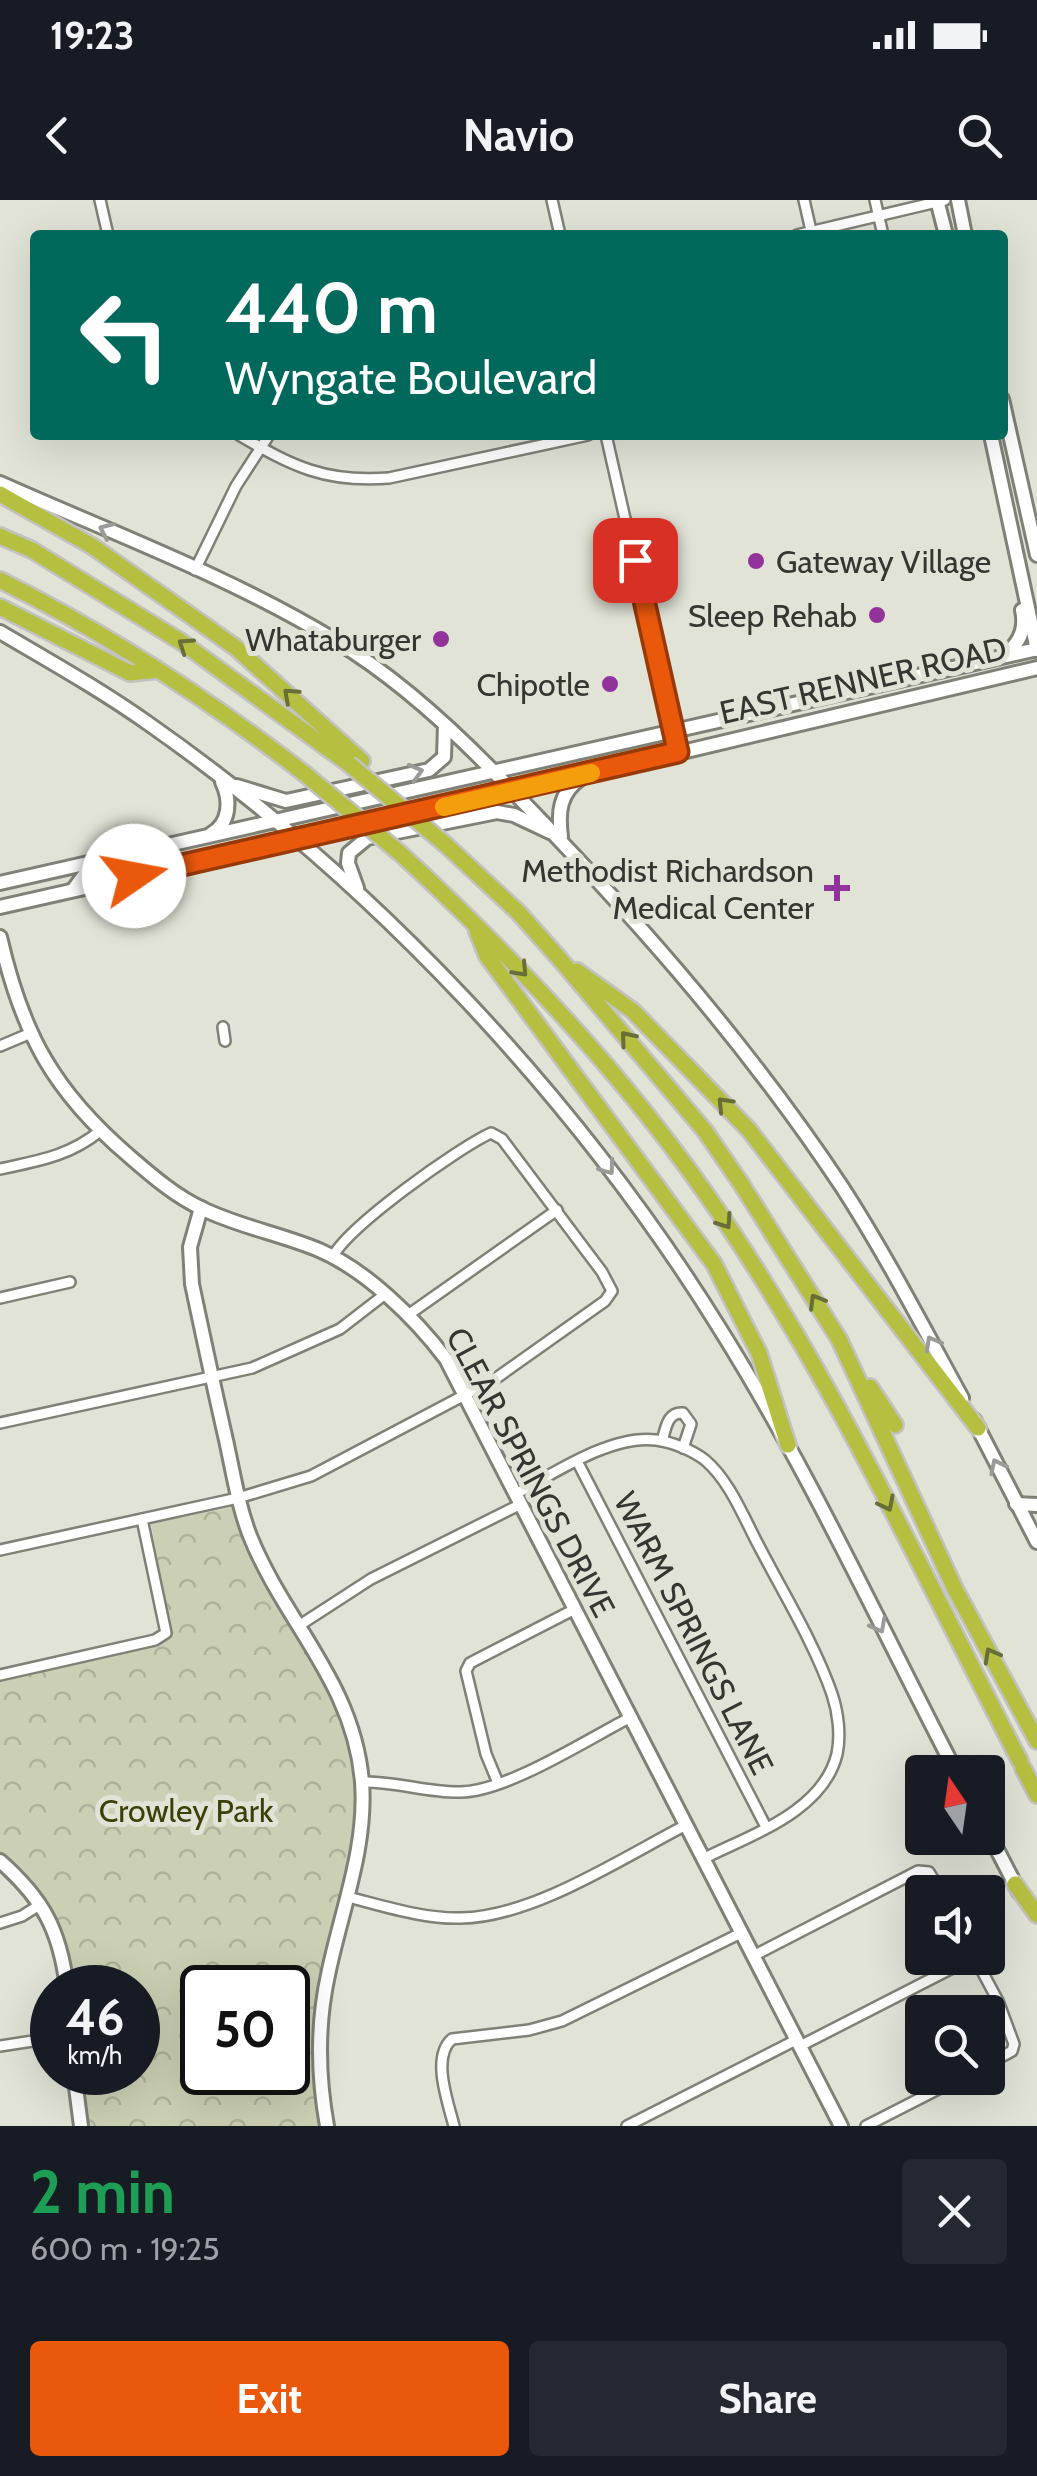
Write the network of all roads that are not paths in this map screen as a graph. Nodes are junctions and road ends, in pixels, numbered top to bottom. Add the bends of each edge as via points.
1 (100, 200) edge
2 (552, 200) edge
3 (804, 200) edge
4 (875, 200) edge
5 (958, 200) edge
6 (940, 201) edge
7 (878, 216) junction
8 (107, 230) edge
9 (559, 230) edge
10 (811, 230) edge
11 (824, 230) edge
12 (881, 230) edge
13 (945, 230) edge
14 (965, 230) edge
15 (1008, 424) edge
16 (247, 440) edge
17 (266, 440) edge
18 (565, 440) edge
19 (607, 440) edge
20 (992, 440) edge
21 (261, 448) junction
22 (0, 483) edge
23 (1024, 492) junction
24 (0, 494) edge
25 (1005, 496) junction
26 (0, 536) edge
27 (1014, 540) junction
28 (1037, 554) edge
29 (195, 570) junction
30 (0, 580) edge
31 (0, 607) edge
32 (0, 632) edge
33 (1037, 649) edge
34 (997, 658) junction
35 (1037, 668) edge
36 (158, 670) junction
37 (894, 681) junction
38 (838, 694) junction
39 (884, 704) junction
40 (821, 718) junction
41 (445, 724) junction
42 (673, 732) junction
43 (678, 752) junction
44 (356, 763) junction
45 (494, 772) junction
46 (585, 775) junction
47 (221, 779) junction
48 (515, 790) junction
49 (276, 821) junction
50 (208, 836) junction
51 (561, 837) junction
52 (300, 840) junction
53 (136, 852) junction
54 (0, 883) edge
55 (73, 890) junction
56 (359, 893) junction
57 (0, 907) edge
58 (474, 922) junction
59 (0, 937) edge
60 (558, 957) junction
61 (223, 1027) dead end
62 (30, 1033) junction
63 (225, 1041) dead end
64 (0, 1046) edge
65 (100, 1131) junction
66 (0, 1170) edge
67 (201, 1208) junction
68 (557, 1210) junction
69 (332, 1258) junction
70 (70, 1282) dead end
71 (384, 1295) junction
72 (0, 1298) edge
73 (408, 1316) junction
74 (839, 1339) junction
75 (212, 1377) junction
76 (465, 1396) junction
77 (0, 1422) edge
78 (894, 1426) dead end
79 (978, 1428) junction
80 (662, 1441) junction
81 (788, 1445) junction
82 (683, 1448) junction
83 (577, 1462) junction
84 (238, 1498) junction
85 (518, 1499) junction
86 (1016, 1504) junction
87 (1037, 1505) edge
88 (142, 1519) junction
89 (1036, 1539) edge
90 (0, 1550) edge
91 (575, 1609) junction
92 (300, 1625) junction
93 (0, 1675) edge
94 (630, 1717) junction
95 (1037, 1742) edge
96 (947, 1755) edge
97 (362, 1782) junction
98 (498, 1783) junction
99 (1037, 1795) edge
100 (686, 1825) junction
101 (766, 1827) junction
102 (1000, 1855) edge
103 (703, 1858) junction
104 (0, 1861) edge
105 (905, 1880) edge
106 (1015, 1884) junction
107 (348, 1897) junction
108 (41, 1904) junction
109 (1037, 1916) edge
110 (0, 1923) edge
111 (1037, 1927) edge
112 (742, 1933) junction
113 (753, 1956) junction
114 (63, 1965) edge
115 (938, 1975) edge
116 (1005, 2019) edge
117 (30, 2041) edge
118 (798, 2043) junction
119 (0, 2046) edge
120 (1005, 2055) edge
121 (77, 2095) edge
122 (927, 2095) edge
123 (81, 2126) edge
124 (327, 2126) edge
125 (454, 2126) edge
126 (627, 2126) edge
127 (841, 2126) edge
128 (866, 2126) edge

1 - 8 street
2 - 9 street
3 - 10 street
4 - 7 street
5 - 14 main road
6 - 7 street
6 - 13 main road
7 - 11 street
7 - 12 street
15 - 23 main road
16 - 21 street
17 - 21 street
18 - 21 street via 355,480 308,471
19 - 42 street
20 - 25 main road
21 - 29 street
29 -> 22 main road
23 - 25 main road
23 - 28 main road
44 -> 24 highway via 234,646 92,546
25 - 27 main road
44 -> 26 highway via 180,641
27 - 33 main road
27 - 34 main road via 1010,550 1025,625 1010,651
29 - 41 main road via 338,642
30 - 36 highway
31 - 36 highway via 130,673
32 - 47 main road via 103,692
33 - 34 main road, EAST RENNER ROAD
34 - 37 main road, EAST RENNER ROAD
35 - 39 main road, EAST RENNER ROAD
36 - 58 highway, bridge via 305,774
37 - 38 main road, EAST RENNER ROAD
37 - 39 main road
38 - 40 main road via 836,706
38 - 42 main road, EAST RENNER ROAD
39 - 40 main road, EAST RENNER ROAD
40 - 43 main road, EAST RENNER ROAD
41 - 45 main road
47 -> 41 main road via 286,801 429,770 444,757
42 - 43 street
42 - 45 main road, EAST RENNER ROAD
43 - 46 main road, EAST RENNER ROAD
44 - 60 highway, bridge
45 - 48 main road
45 - 49 main road, EAST RENNER ROAD
46 - 48 main road, EAST RENNER ROAD
46 - 51 main road via 561,802
47 - 49 main road
47 - 50 main road via 225,818
48 - 51 main road
48 - 52 main road, EAST RENNER ROAD
49 - 50 main road, EAST RENNER ROAD
49 - 52 main road
50 - 53 main road, EAST RENNER ROAD
51 - 56 main road via 497,812 368,838 349,853
79 -> 51 main road via 883,1254 785,1106 679,970
52 - 55 main road, EAST RENNER ROAD
52 - 56 main road
53 - 54 main road, EAST RENNER ROAD
53 - 55 main road via 136,861 84,876
55 - 57 main road, EAST RENNER ROAD
56 -> 81 main road via 594,1148 718,1325
58 - 81 highway via 488,956 714,1264 759,1352
58 -> 99 highway via 624,1088 741,1246 838,1409
59 - 62 main road, CLEAR SPRINGS DRIVE
74 -> 60 highway via 705,1131
79 -> 60 highway via 749,1130 632,1011
61 - 63 street
62 - 64 street
62 - 65 main road, CLEAR SPRINGS DRIVE via 59,1084
65 - 66 street via 62,1155
65 - 67 main road, CLEAR SPRINGS DRIVE
67 - 69 main road, CLEAR SPRINGS DRIVE
67 - 75 main road via 190,1267
68 - 69 street via 491,1133 366,1220
68 - 73 street
68 - 76 street via 612,1290 606,1301
69 - 71 main road, CLEAR SPRINGS DRIVE
70 - 72 street
71 - 73 main road, CLEAR SPRINGS DRIVE
71 - 75 street via 340,1329 286,1355
73 - 76 main road, CLEAR SPRINGS DRIVE via 446,1358
74 - 78 highway
95 -> 74 highway via 955,1588
75 - 77 street
75 - 84 main road
76 - 84 street via 310,1476
76 - 85 main road, CLEAR SPRINGS DRIVE
86 -> 79 main road
80 - 82 street
80 - 82 street via 669,1418 683,1413 692,1424
80 - 83 street via 619,1443
81 -> 96 main road
82 - 101 street via 725,1484 835,1705 838,1747 828,1775 808,1802
83 - 85 street
83 - 101 street, WARM SPRINGS LANE
84 - 88 street
84 - 92 main road via 255,1546
85 - 91 main road, CLEAR SPRINGS DRIVE
85 - 92 street
86 - 87 main road
86 - 89 main road
88 - 90 street
88 - 93 street via 166,1633
91 - 94 main road, CLEAR SPRINGS DRIVE
91 - 98 street via 466,1670
92 - 97 main road via 352,1726
94 - 98 street
94 - 100 main road, CLEAR SPRINGS DRIVE
97 - 98 street via 462,1792
97 - 107 main road
100 - 103 main road, CLEAR SPRINGS DRIVE
100 - 107 street via 507,1911 434,1916
101 - 103 street
102 - 106 main road
103 - 112 main road, CLEAR SPRINGS DRIVE
104 - 108 main road
105 - 113 street
106 - 109 highway
106 - 111 main road
107 - 124 main road via 321,2018
108 - 110 street
108 - 114 main road
112 - 113 main road, CLEAR SPRINGS DRIVE
112 - 125 street via 562,2022 458,2037 444,2046
113 - 118 main road, CLEAR SPRINGS DRIVE
115 - 118 street
116 - 120 street via 1014,2044
117 - 119 street
118 - 126 street
118 - 127 main road, CLEAR SPRINGS DRIVE
121 - 123 main road
122 - 128 street

